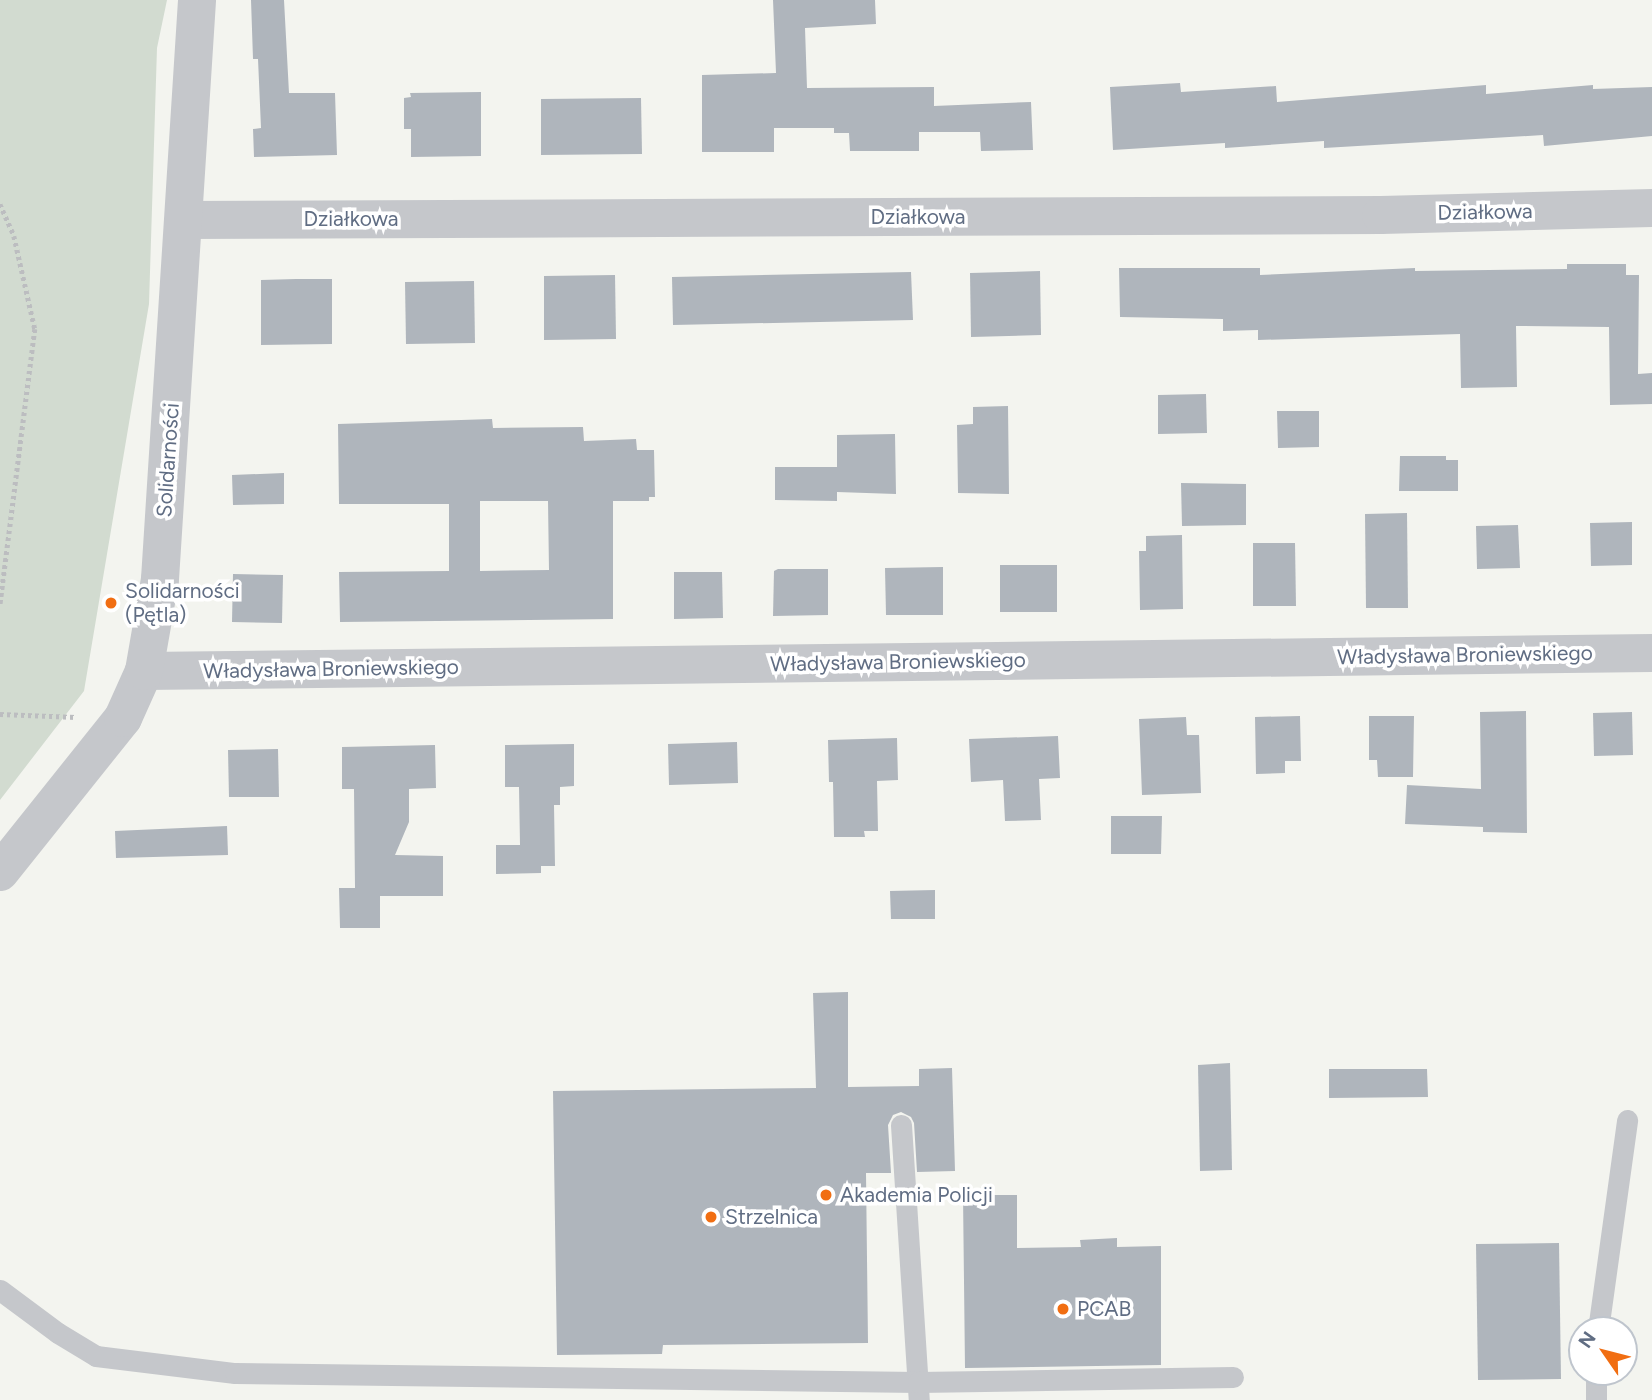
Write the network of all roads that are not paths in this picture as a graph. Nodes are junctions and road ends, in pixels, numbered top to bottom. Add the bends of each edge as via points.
1 (197, 0) edge
2 (1652, 208) edge
3 (184, 220) junction
4 (1652, 653) edge
5 (144, 671) junction
6 (0, 872) edge
7 (1627, 1120) dead end
8 (901, 1125) dead end
9 (0, 1290) edge
10 (1600, 1316) edge
11 (1233, 1377) dead end
12 (918, 1391) edge

1 - 3 street, Solidarności
2 - 3 street, Działkowa via 1381,215
3 - 5 street, Solidarności via 160,579
4 - 5 street, Władysława Broniewskiego
5 - 6 street, Solidarności via 123,718
7 - 10 lane
8 - 12 lane
9 - 12 lane via 96,1356 235,1373
11 - 12 lane

